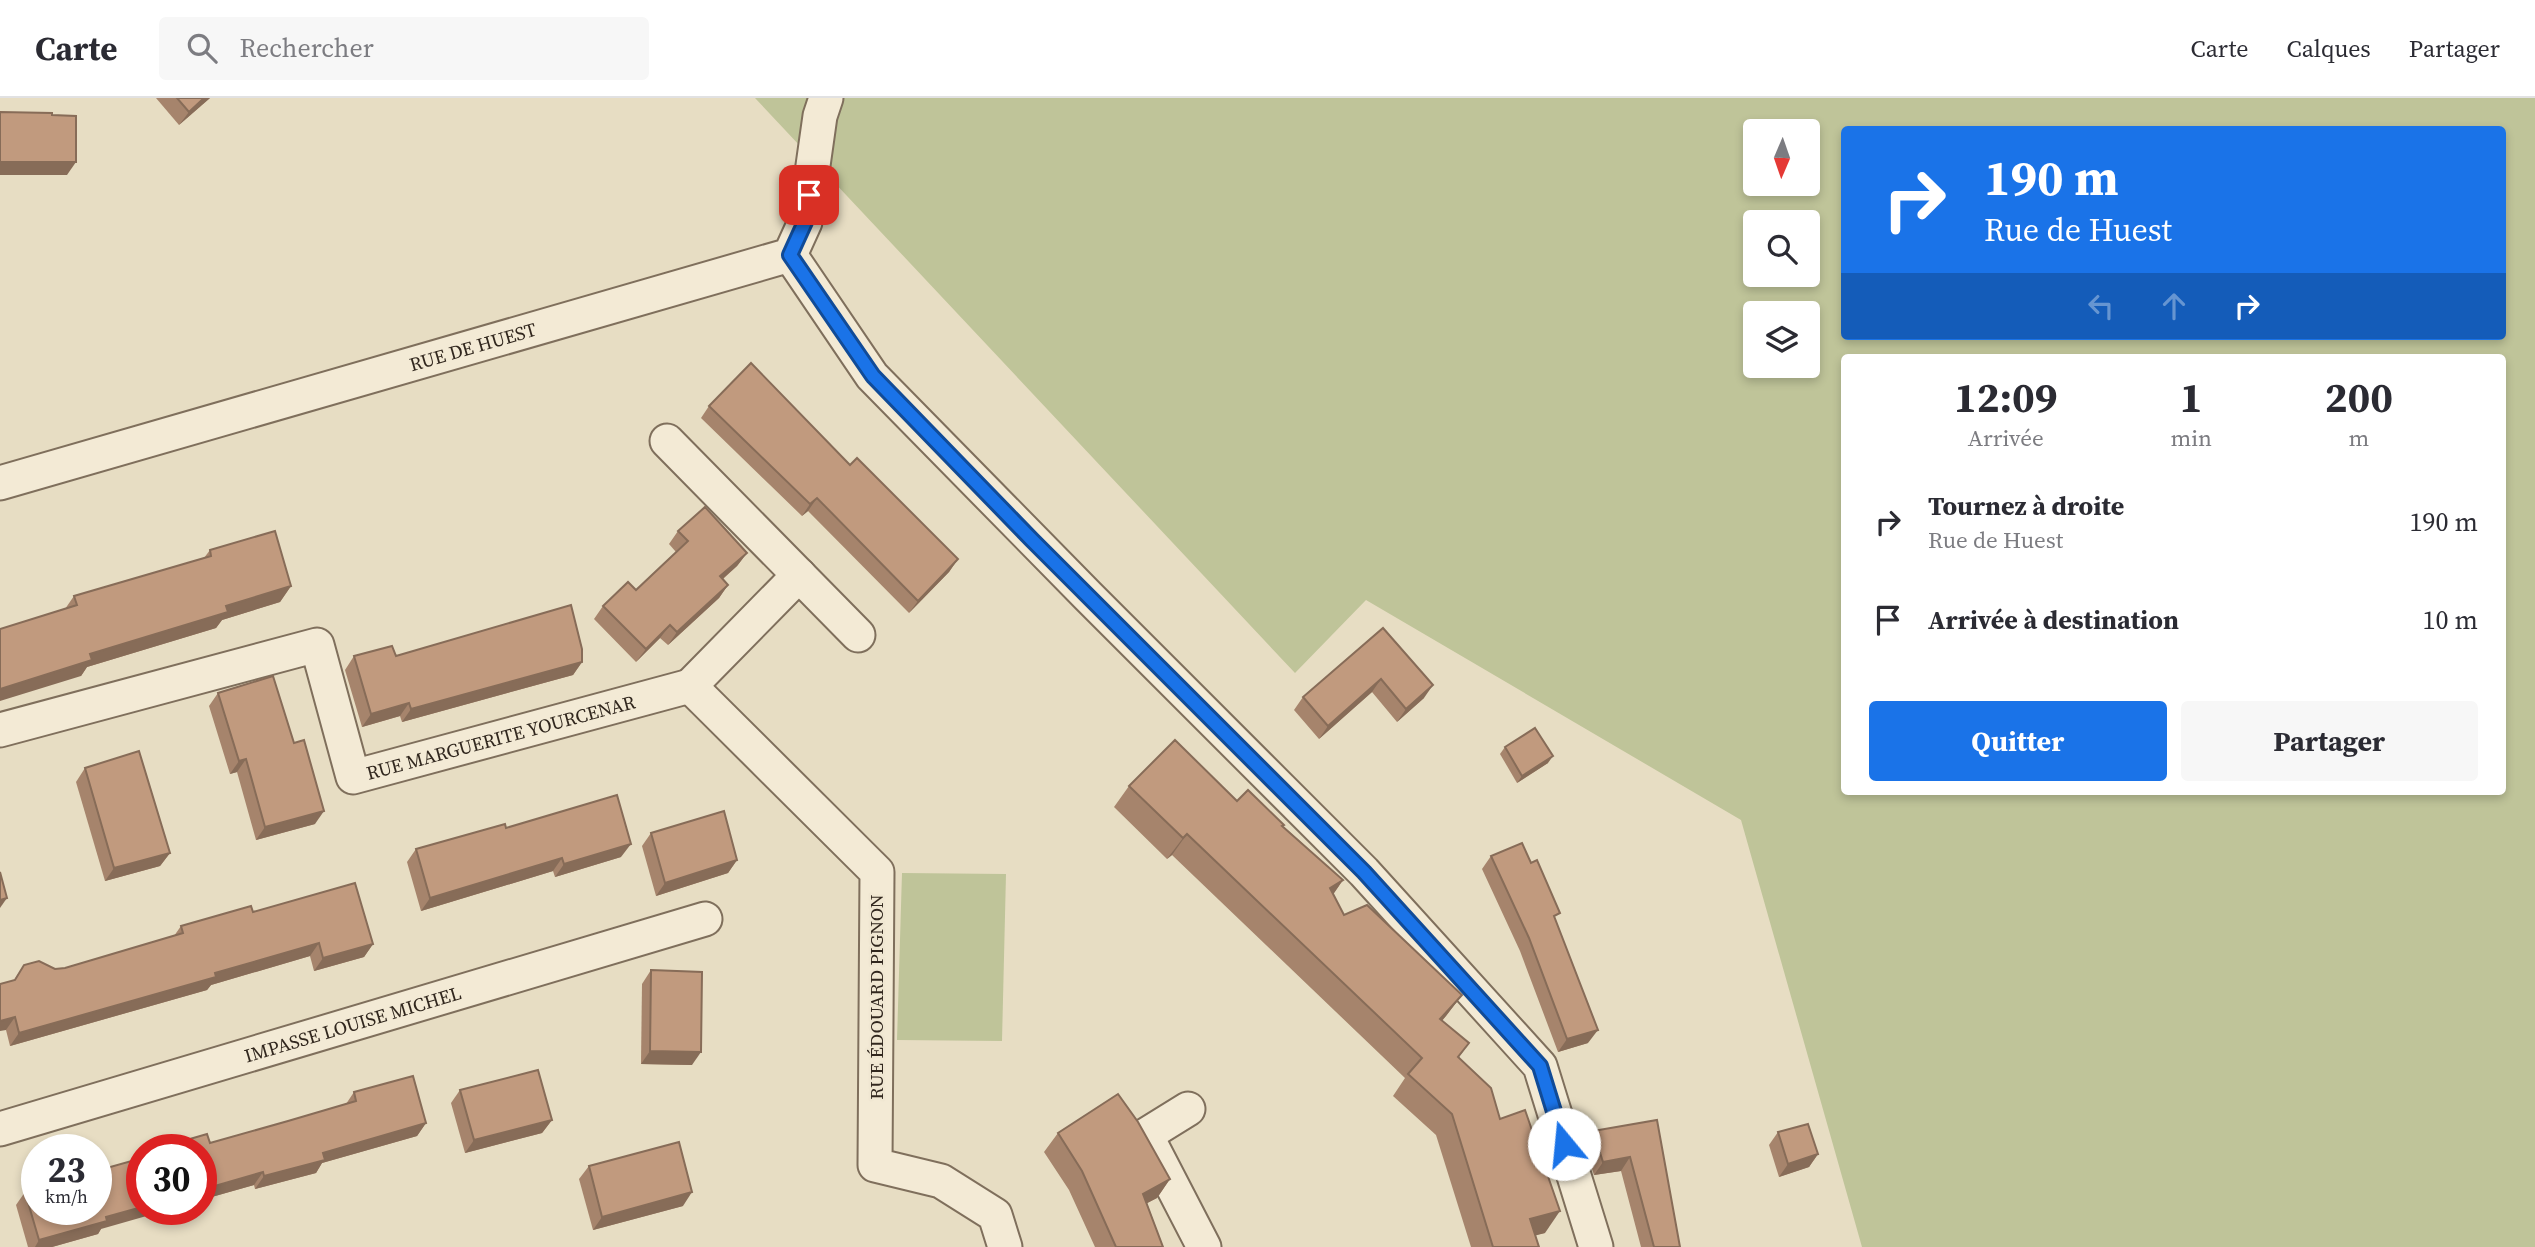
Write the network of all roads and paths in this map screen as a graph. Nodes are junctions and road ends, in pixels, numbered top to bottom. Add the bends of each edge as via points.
1 (826, 98) edge
2 (790, 255) junction
3 (667, 441) dead end
4 (0, 483) edge
5 (799, 575) junction
6 (859, 635) dead end
7 (691, 686) junction
8 (0, 730) edge
9 (705, 919) dead end
10 (1188, 1110) dead end
11 (0, 1129) edge
12 (1005, 1247) edge
13 (1204, 1247) edge
14 (1596, 1247) edge

1 - 2 street via 805,222
2 - 4 street, RUE DE HUEST
2 - 14 street via 873,376 1364,872 1540,1066
3 - 5 street
5 - 6 street
5 - 7 street
7 - 8 street, RUE MARGUERITE YOURCENAR via 353,777 317,645
7 - 12 street, RUE ÉDOUARD PIGNON via 877,872 875,1165 941,1181 995,1215
9 - 11 street, IMPASSE LOUISE MICHEL
10 - 13 street via 1146,1135

